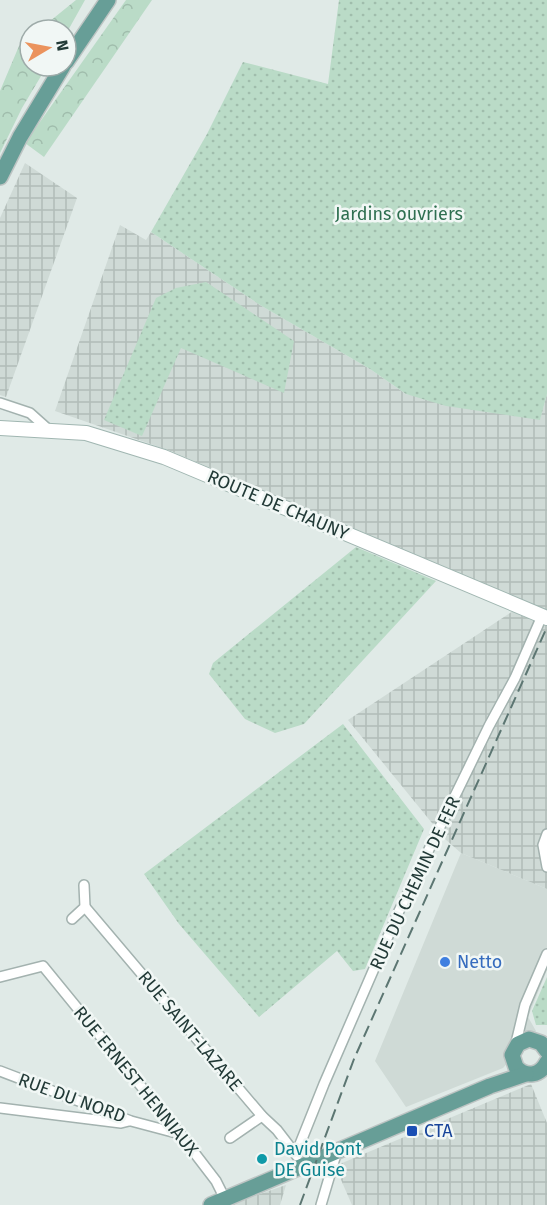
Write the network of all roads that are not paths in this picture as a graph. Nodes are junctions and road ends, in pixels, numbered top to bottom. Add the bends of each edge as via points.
1 (108, 0) edge
2 (78, 44) edge
3 (56, 78) edge
4 (0, 177) edge
5 (0, 403) edge
6 (0, 428) edge
7 (50, 430) junction
8 (545, 617) edge
9 (547, 834) edge
10 (547, 867) edge
11 (84, 885) dead end
12 (85, 907) junction
13 (72, 919) dead end
14 (547, 954) edge
15 (0, 977) edge
16 (522, 1017) junction
17 (515, 1047) junction
18 (545, 1053) edge
19 (513, 1064) junction
20 (0, 1071) edge
21 (526, 1074) junction
22 (490, 1086) junction
23 (0, 1108) edge
24 (262, 1116) junction
25 (131, 1120) junction
26 (180, 1134) junction
27 (230, 1137) dead end
28 (337, 1151) junction
29 (296, 1164) junction
30 (218, 1202) edge
31 (321, 1205) edge

1 - 2 main road
3 - 4 main road
5 - 7 street via 30,413
6 - 7 street, ROUTE DE CHAUNY
7 - 8 street, ROUTE DE CHAUNY via 86,433 164,457
8 - 29 street, RUE DU CHEMIN DE FER via 399,911 324,1083
9 - 10 street via 543,845
11 - 12 street
12 - 13 street
12 - 24 street, RUE SAINT-LAZARE
14 - 16 street
15 - 26 street, RUE ERNEST HENNIAUX via 44,966
16 - 17 street
16 - 18 street
17 - 18 main road via 525,1040
17 - 19 main road
18 - 21 main road via 544,1067 536,1074
19 - 21 main road
19 - 22 main road
20 - 25 street, RUE DU NORD
21 - 22 main road
22 - 28 main road
23 - 25 street via 121,1123
24 - 27 street
24 - 29 street, RUE SAINT-LAZARE via 277,1130
25 - 26 street, RUE DU NORD
26 - 30 street, RUE ERNEST HENNIAUX via 216,1181
28 - 29 main road
28 - 31 street
29 - 30 main road

